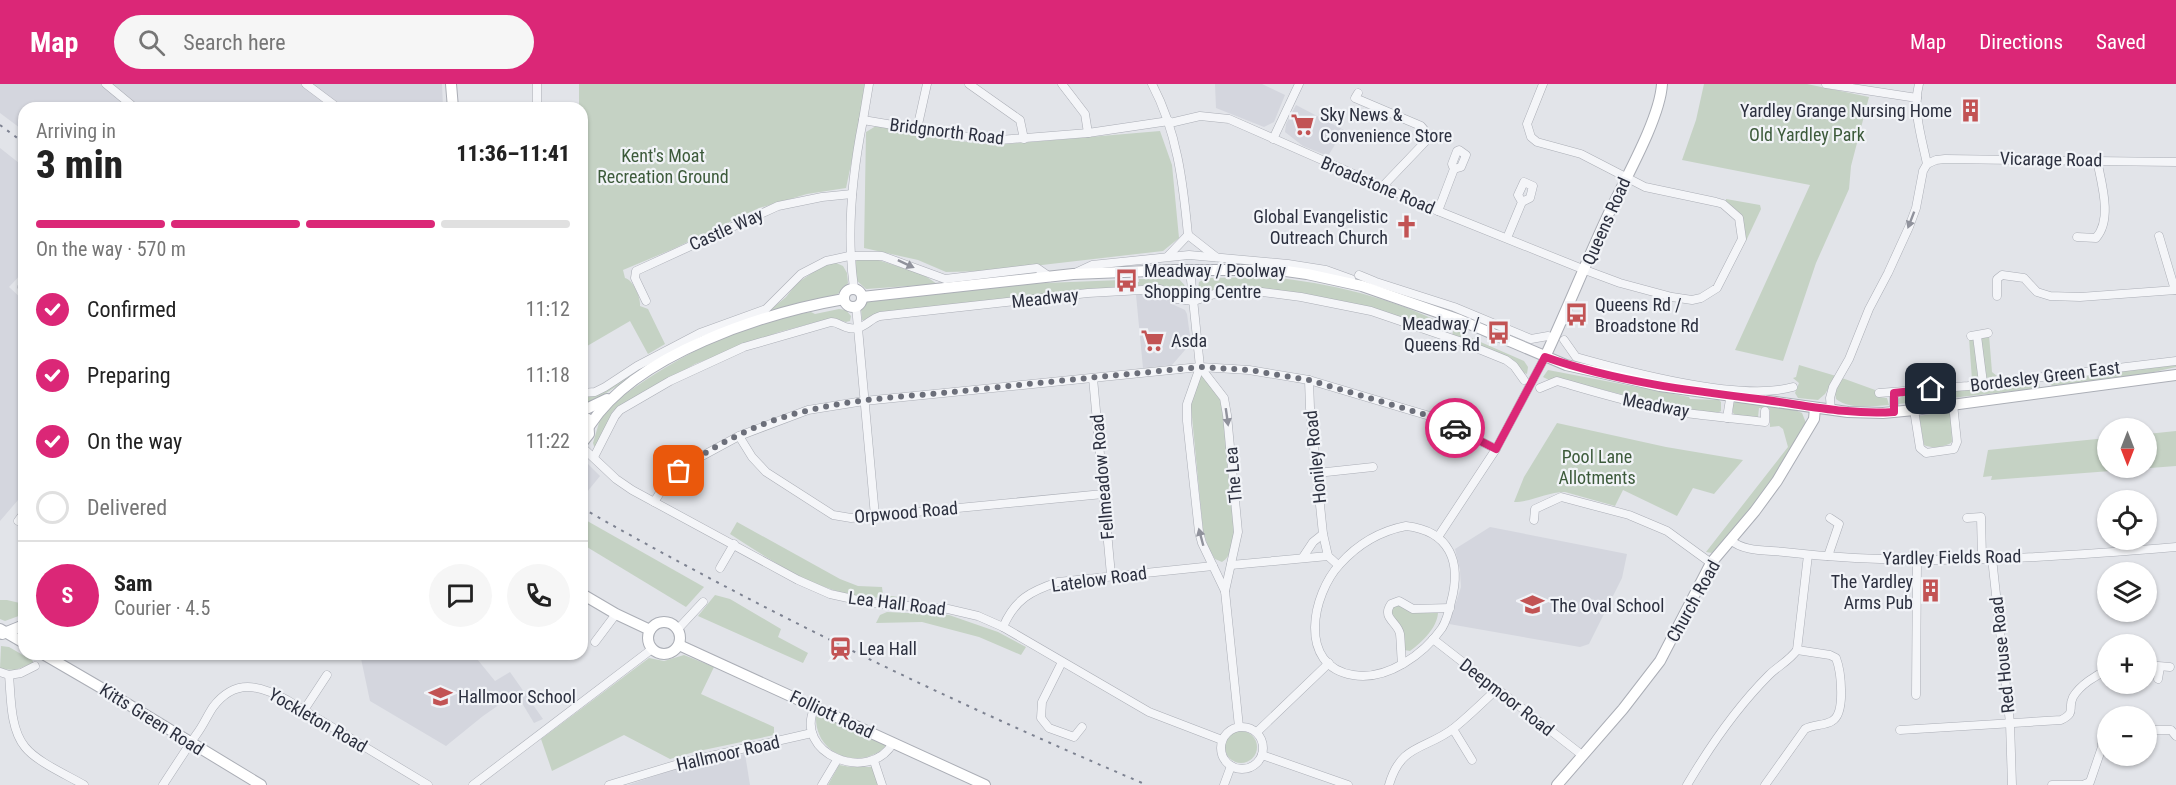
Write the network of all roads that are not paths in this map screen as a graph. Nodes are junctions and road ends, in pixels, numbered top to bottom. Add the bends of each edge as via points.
1 (106, 84) edge
2 (306, 84) edge
3 (452, 84) edge
4 (537, 84) edge
5 (869, 84) edge
6 (927, 84) edge
7 (969, 84) edge
8 (1062, 84) edge
9 (1152, 84) edge
10 (1299, 84) edge
11 (1543, 84) edge
12 (1662, 84) edge
13 (1826, 84) edge
14 (1919, 84) edge
15 (1358, 93) dead end
16 (1917, 98) junction
17 (128, 102) edge
18 (330, 102) edge
19 (453, 102) edge
20 (537, 102) edge
21 (863, 120) junction
22 (1169, 122) junction
23 (917, 129) junction
24 (1088, 133) junction
25 (1024, 139) junction
26 (1273, 139) junction
27 (2097, 160) junction
28 (2176, 162) edge
29 (1927, 164) junction
30 (1454, 169) dead end
31 (1626, 177) junction
32 (1382, 187) junction
33 (852, 194) junction
34 (1522, 202) dead end
35 (1438, 211) junction
36 (1188, 235) junction
37 (2160, 236) dead end
38 (2078, 237) dead end
39 (1507, 238) junction
40 (849, 256) junction
41 (1168, 256) junction
42 (1216, 257) junction
43 (1190, 270) junction
44 (1585, 270) junction
45 (1073, 274) junction
46 (1050, 277) junction
47 (1367, 283) junction
48 (854, 288) junction
49 (2176, 290) edge
50 (1997, 296) dead end
51 (843, 299) junction
52 (646, 301) dead end
53 (1194, 301) junction
54 (859, 302) junction
55 (857, 328) junction
56 (1486, 328) junction
57 (1988, 333) dead end
58 (1548, 336) dead end
59 (1564, 340) dead end
60 (1545, 357) junction
61 (2176, 361) edge
62 (1200, 367) junction
63 (1610, 371) junction
64 (2176, 375) edge
65 (2043, 376) junction
66 (1092, 378) junction
67 (1309, 380) junction
68 (1524, 380) dead end
69 (1983, 383) junction
70 (1794, 387) dead end
71 (1540, 388) dead end
72 (588, 393) edge
73 (1731, 393) junction
74 (1879, 393) dead end
75 (1894, 393) junction
76 (2046, 393) junction
77 (616, 395) junction
78 (864, 401) junction
79 (1953, 404) junction
80 (1815, 408) junction
81 (588, 409) edge
82 (1831, 410) junction
83 (1914, 410) junction
84 (1765, 411) dead end
85 (1894, 412) junction
86 (1727, 418) junction
87 (588, 419) edge
88 (590, 425) junction
89 (588, 436) edge
90 (739, 436) junction
91 (1496, 449) junction
92 (588, 451) edge
93 (594, 457) junction
94 (1373, 467) dead end
95 (1317, 473) junction
96 (1103, 494) junction
97 (654, 502) junction
98 (875, 516) junction
99 (1830, 518) dead end
100 (1967, 518) dead end
101 (1534, 520) dead end
102 (1323, 534) junction
103 (1438, 537) junction
104 (1731, 540) junction
105 (734, 544) junction
106 (2176, 547) edge
107 (1808, 555) junction
108 (1328, 556) junction
109 (1828, 556) junction
110 (1303, 557) junction
111 (1982, 558) junction
112 (1992, 558) junction
113 (1917, 559) junction
114 (1711, 563) junction
115 (1231, 565) junction
116 (1338, 565) junction
117 (1214, 566) junction
118 (720, 568) dead end
119 (1111, 575) junction
120 (1225, 591) junction
121 (588, 598) edge
122 (703, 602) dead end
123 (1450, 608) junction
124 (616, 614) junction
125 (18, 627) edge
126 (1003, 627) junction
127 (650, 630) junction
128 (677, 630) junction
129 (2, 632) edge
130 (1433, 639) junction
131 (18, 640) edge
132 (595, 642) dead end
133 (679, 645) junction
134 (652, 649) junction
135 (1797, 650) junction
136 (53, 660) edge
137 (1062, 662) junction
138 (1329, 663) junction
139 (1402, 664) junction
140 (35, 666) dead end
141 (2157, 667) edge
142 (2160, 667) junction
143 (2170, 667) dead end
144 (0, 672) edge
145 (9, 675) junction
146 (327, 675) dead end
147 (2097, 676) edge
148 (2158, 679) dead end
149 (1497, 689) junction
150 (1916, 695) dead end
151 (815, 707) junction
152 (304, 710) junction
153 (2010, 723) junction
154 (1082, 727) dead end
155 (1239, 727) junction
156 (1453, 729) junction
157 (1900, 730) dead end
158 (2157, 730) edge
159 (1257, 732) junction
160 (812, 733) junction
161 (2176, 736) edge
162 (1222, 740) junction
163 (189, 742) junction
164 (893, 743) junction
165 (1262, 755) junction
166 (1582, 755) junction
167 (837, 760) junction
168 (1472, 760) dead end
169 (874, 761) junction
170 (2097, 762) edge
171 (1231, 766) junction
172 (84, 785) edge
173 (163, 785) edge
174 (261, 785) edge
175 (428, 785) edge
176 (475, 785) edge
177 (609, 785) edge
178 (822, 785) edge
179 (882, 785) edge
180 (985, 785) edge
181 (1224, 785) edge
182 (1348, 785) edge
183 (1389, 785) edge
184 (1557, 785) edge
185 (1687, 785) edge
186 (1765, 785) edge
187 (2012, 785) edge
188 (2052, 785) edge

1 - 17 street
2 - 18 street
3 - 19 street
4 - 20 street
5 - 21 street
6 - 23 street
7 - 25 street via 1020,120
8 - 24 street via 1085,114
9 - 22 street
10 - 26 street
11 - 31 street, Broadstone Road via 1527,123 1531,137 1581,154
12 - 31 street, Queens Road via 1652,122
13 - 16 street
14 - 16 street
15 - 32 street via 1355,98 1421,126 1426,132 1425,142
16 - 29 street
21 - 23 street, Bridgnorth Road
21 - 33 street
22 - 24 street, Bridgnorth Road
22 - 26 street, Broadstone Road via 1214,116
22 - 36 street via 1180,163
23 - 25 street, Bridgnorth Road via 983,140
24 - 25 street, Bridgnorth Road
26 - 32 street, Broadstone Road
27 - 28 street, Vicarage Road
27 - 29 street, Vicarage Road via 1936,159
27 - 38 street via 2103,226 2096,238
29 -> 82 street via 1909,227 1833,387
30 - 35 street
31 - 44 street, Queens Road
31 - 44 street, Broadstone Road via 1645,187 1723,204 1739,218 1742,239 1717,288 1692,300 1661,295
32 - 35 street, Broadstone Road
33 - 40 street
33 - 52 street, Castle Way via 778,206 636,272
34 - 39 street
35 - 39 street, Broadstone Road
36 - 41 street
36 - 42 street
37 - 49 street
39 - 44 street, Broadstone Road
40 -> 46 street, Meadway via 882,255 945,279 1037,268
40 - 48 street
40 - 72 street, Meadway via 826,261 801,274 766,309 700,333 605,387
41 - 42 street, Meadway
41 - 45 street, Meadway via 1092,265
42 - 47 street, Meadway via 1326,270
43 - 45 street, Meadway
43 - 47 street, Meadway via 1280,270
43 - 53 street, The Lea
44 - 60 street, Queens Road
45 - 46 street, Meadway
46 - 54 street, Meadway
47 - 56 street, Meadway
48 - 51 street via 844,293
48 - 54 street via 861,293
49 - 50 street via 2050,296 2037,292 2024,278 2002,275 1997,279
51 - 54 street via 848,306
51 - 77 street via 784,312 725,332 671,357
53 - 55 street, Meadway via 1177,299 1160,289 1088,293 880,316
53 - 62 street, The Lea
53 - 68 street via 1222,291 1254,291 1371,311 1506,360
54 - 55 street
55 - 78 street
55 - 93 street via 831,322 783,335 744,347 670,381 620,410
56 - 58 street, Meadway via 1531,339
56 - 60 street, Meadway via 1495,343 1527,357
57 - 69 street via 1974,336
59 - 63 street, Meadway via 1576,357
60 - 63 street, Meadway
60 - 91 street
61 - 65 street, Bordesley Green East
62 - 66 street
62 - 67 street
62 -> 115 street, The Lea via 1224,398 1227,415 1238,532
117 -> 62 street, The Lea via 1199,532 1187,421 1187,404
63 - 73 street, Meadway via 1660,386
64 - 76 street, Bordesley Green East
65 - 69 street, Bordesley Green East
65 - 76 street
66 - 78 street
66 - 96 street, Fellmeadow Road
67 - 91 street via 1433,417
67 - 95 street, Honiley Road
69 - 75 street, Bordesley Green East
70 - 73 street, Meadway via 1777,392
71 - 86 street, Meadway via 1557,381 1672,411
73 - 80 street, Meadway
73 - 86 street
74 - 75 street, Bordesley Green East
75 - 85 street
76 - 79 street, Bordesley Green East
77 - 81 street
77 - 88 street
78 - 90 street via 808,410
78 - 98 street
79 - 83 street, Bordesley Green East
79 - 83 street, Bordesley Green East via 1957,442 1954,449 1926,453 1920,448
80 - 82 street, Meadway
80 - 104 street, Church Road via 1814,419 1777,481
82 - 85 street, Bordesley Green East
83 - 85 street, Bordesley Green East
84 - 86 street, Meadway via 1765,422
87 - 88 street
88 - 89 street
90 - 97 street via 679,471
90 - 98 street, Orpwood Road via 766,472 833,515
91 - 103 street
92 - 93 street, Lea Hall Road
93 - 97 street, Lea Hall Road via 616,479
94 - 95 street
95 - 102 street, Honiley Road
96 - 98 street, Orpwood Road
96 - 119 street, Fellmeadow Road
97 - 105 street, Lea Hall Road
99 - 109 street via 1839,524
100 - 111 street via 1981,517
101 - 114 street via 1535,509 1561,497 1629,515 1667,531
102 - 108 street, Honiley Road
102 - 110 street
103 - 116 street via 1418,528 1392,529 1362,544
103 - 123 street via 1447,546 1455,568
104 - 107 street, Yardley Fields Road via 1745,548
104 - 114 street, Church Road
105 - 118 street
105 - 126 street, Lea Hall Road via 830,594 871,603 948,609
106 - 112 street, Yardley Fields Road
107 - 109 street, Yardley Fields Road
107 - 135 street
108 - 110 street
108 - 116 street
109 - 113 street, Yardley Fields Road
110 - 115 street
111 - 112 street, Yardley Fields Road
111 - 113 street, Yardley Fields Road
112 - 153 street, Red House Road
113 - 150 street
114 - 166 street, Church Road via 1660,661
115 - 120 street, The Lea
116 - 138 street via 1320,594 1316,618 1316,641
117 - 119 street, Latelow Road
117 - 120 street, The Lea
119 - 126 street, Latelow Road via 1037,589 1009,612
120 - 155 street, The Lea
121 - 124 street
122 - 128 street
123 - 130 street
123 - 139 street via 1413,609 1399,601 1390,604 1388,615 1399,631
124 - 127 street
124 - 132 street
125 - 129 street
126 - 137 street, Lea Hall Road
127 - 128 street via 666,622
127 - 134 street via 648,640
128 - 133 street
129 - 131 street
130 - 139 street
130 - 149 street, Deepmoor Road
133 - 134 street via 667,654
133 - 151 street, Folliott Road
134 - 176 street
135 - 185 street via 1731,720
135 - 186 street via 1836,658 1840,710 1830,723 1805,729
136 - 163 street, Kitts Green Road
137 - 154 street via 1042,702 1041,718 1049,728 1074,737
137 - 162 street, Lea Hall Road via 1149,712
138 - 139 street via 1351,675 1366,676
138 - 159 street
140 - 145 street
141 - 142 street
142 - 143 street
142 - 148 street
144 - 145 street
145 - 172 street via 14,718 24,747
146 - 152 street
147 - 153 street via 2073,697 2069,716 2061,720
149 - 156 street
149 - 166 street, Deepmoor Road
151 - 160 street
151 - 164 street, Folliott Road
152 - 163 street, Yockleton Road via 267,689 235,689 222,696
152 - 175 street, Yockleton Road
153 - 157 street
153 - 187 street, Red House Road
155 - 159 street
155 - 162 street
156 - 168 street
156 - 183 street via 1405,755 1392,772
158 - 161 street via 2171,730
159 - 165 street
160 - 167 street via 820,748
160 - 177 street, Hallmoor Road via 685,762
162 - 171 street via 1222,755
163 - 173 street, Yockleton Road
163 - 174 street, Kitts Green Road
164 - 169 street via 887,754
164 - 180 street, Folliott Road
165 - 171 street via 1246,769
165 - 182 street
166 - 184 street, Church Road
167 - 169 street via 852,764
167 - 178 street
169 - 179 street
170 - 188 street via 2090,782
171 - 181 street

